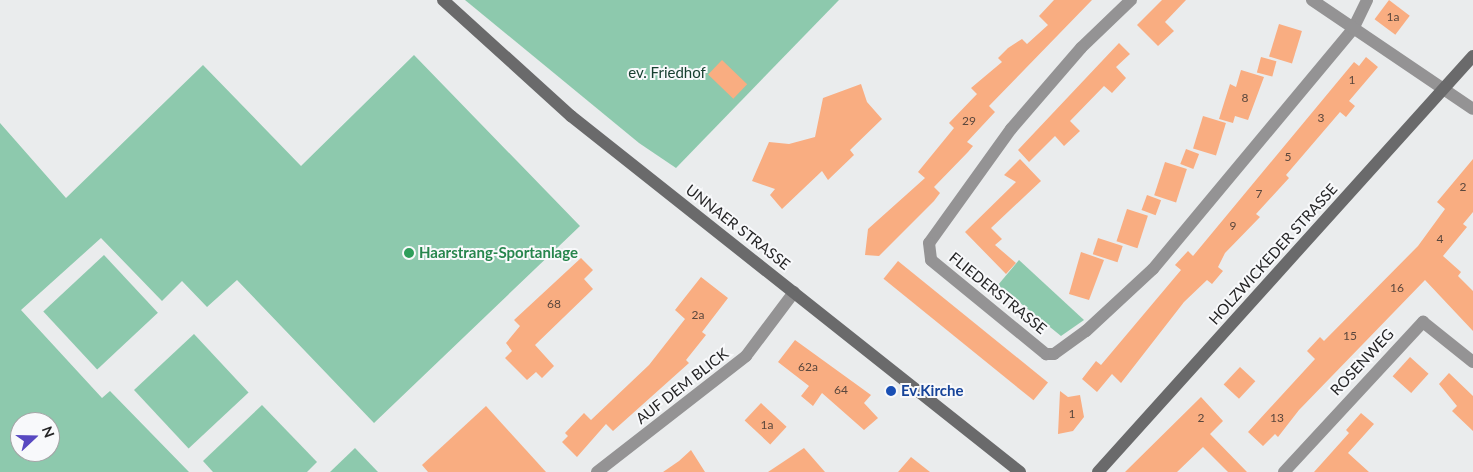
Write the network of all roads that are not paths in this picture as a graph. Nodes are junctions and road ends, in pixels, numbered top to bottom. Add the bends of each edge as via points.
1 (443, 0) edge
2 (1131, 0) edge
3 (1312, 0) edge
4 (1367, 0) edge
5 (1353, 29) junction
6 (1473, 56) edge
7 (1442, 91) junction
8 (1473, 109) edge
9 (794, 292) junction
10 (1473, 362) edge
11 (597, 472) edge
12 (1020, 472) edge
13 (1098, 472) edge
14 (1284, 472) edge

1 - 9 main road, UNNAER STRASSE via 571,116
2 - 5 street, FLIEDERSTRASSE via 1081,48 1011,129 929,243 931,260 1046,354 1054,354 1086,332 1152,269
3 - 5 street
4 - 5 street, FLIEDERSTRASSE
5 - 7 street
6 - 7 main road, HOLZWICKEDER STRASSE
7 - 8 street
7 - 13 main road, HOLZWICKEDER STRASSE
9 - 11 street, AUF DEM BLICK via 746,356
9 - 12 main road, UNNAER STRASSE
10 - 14 street, ROSENWEG via 1423,322

